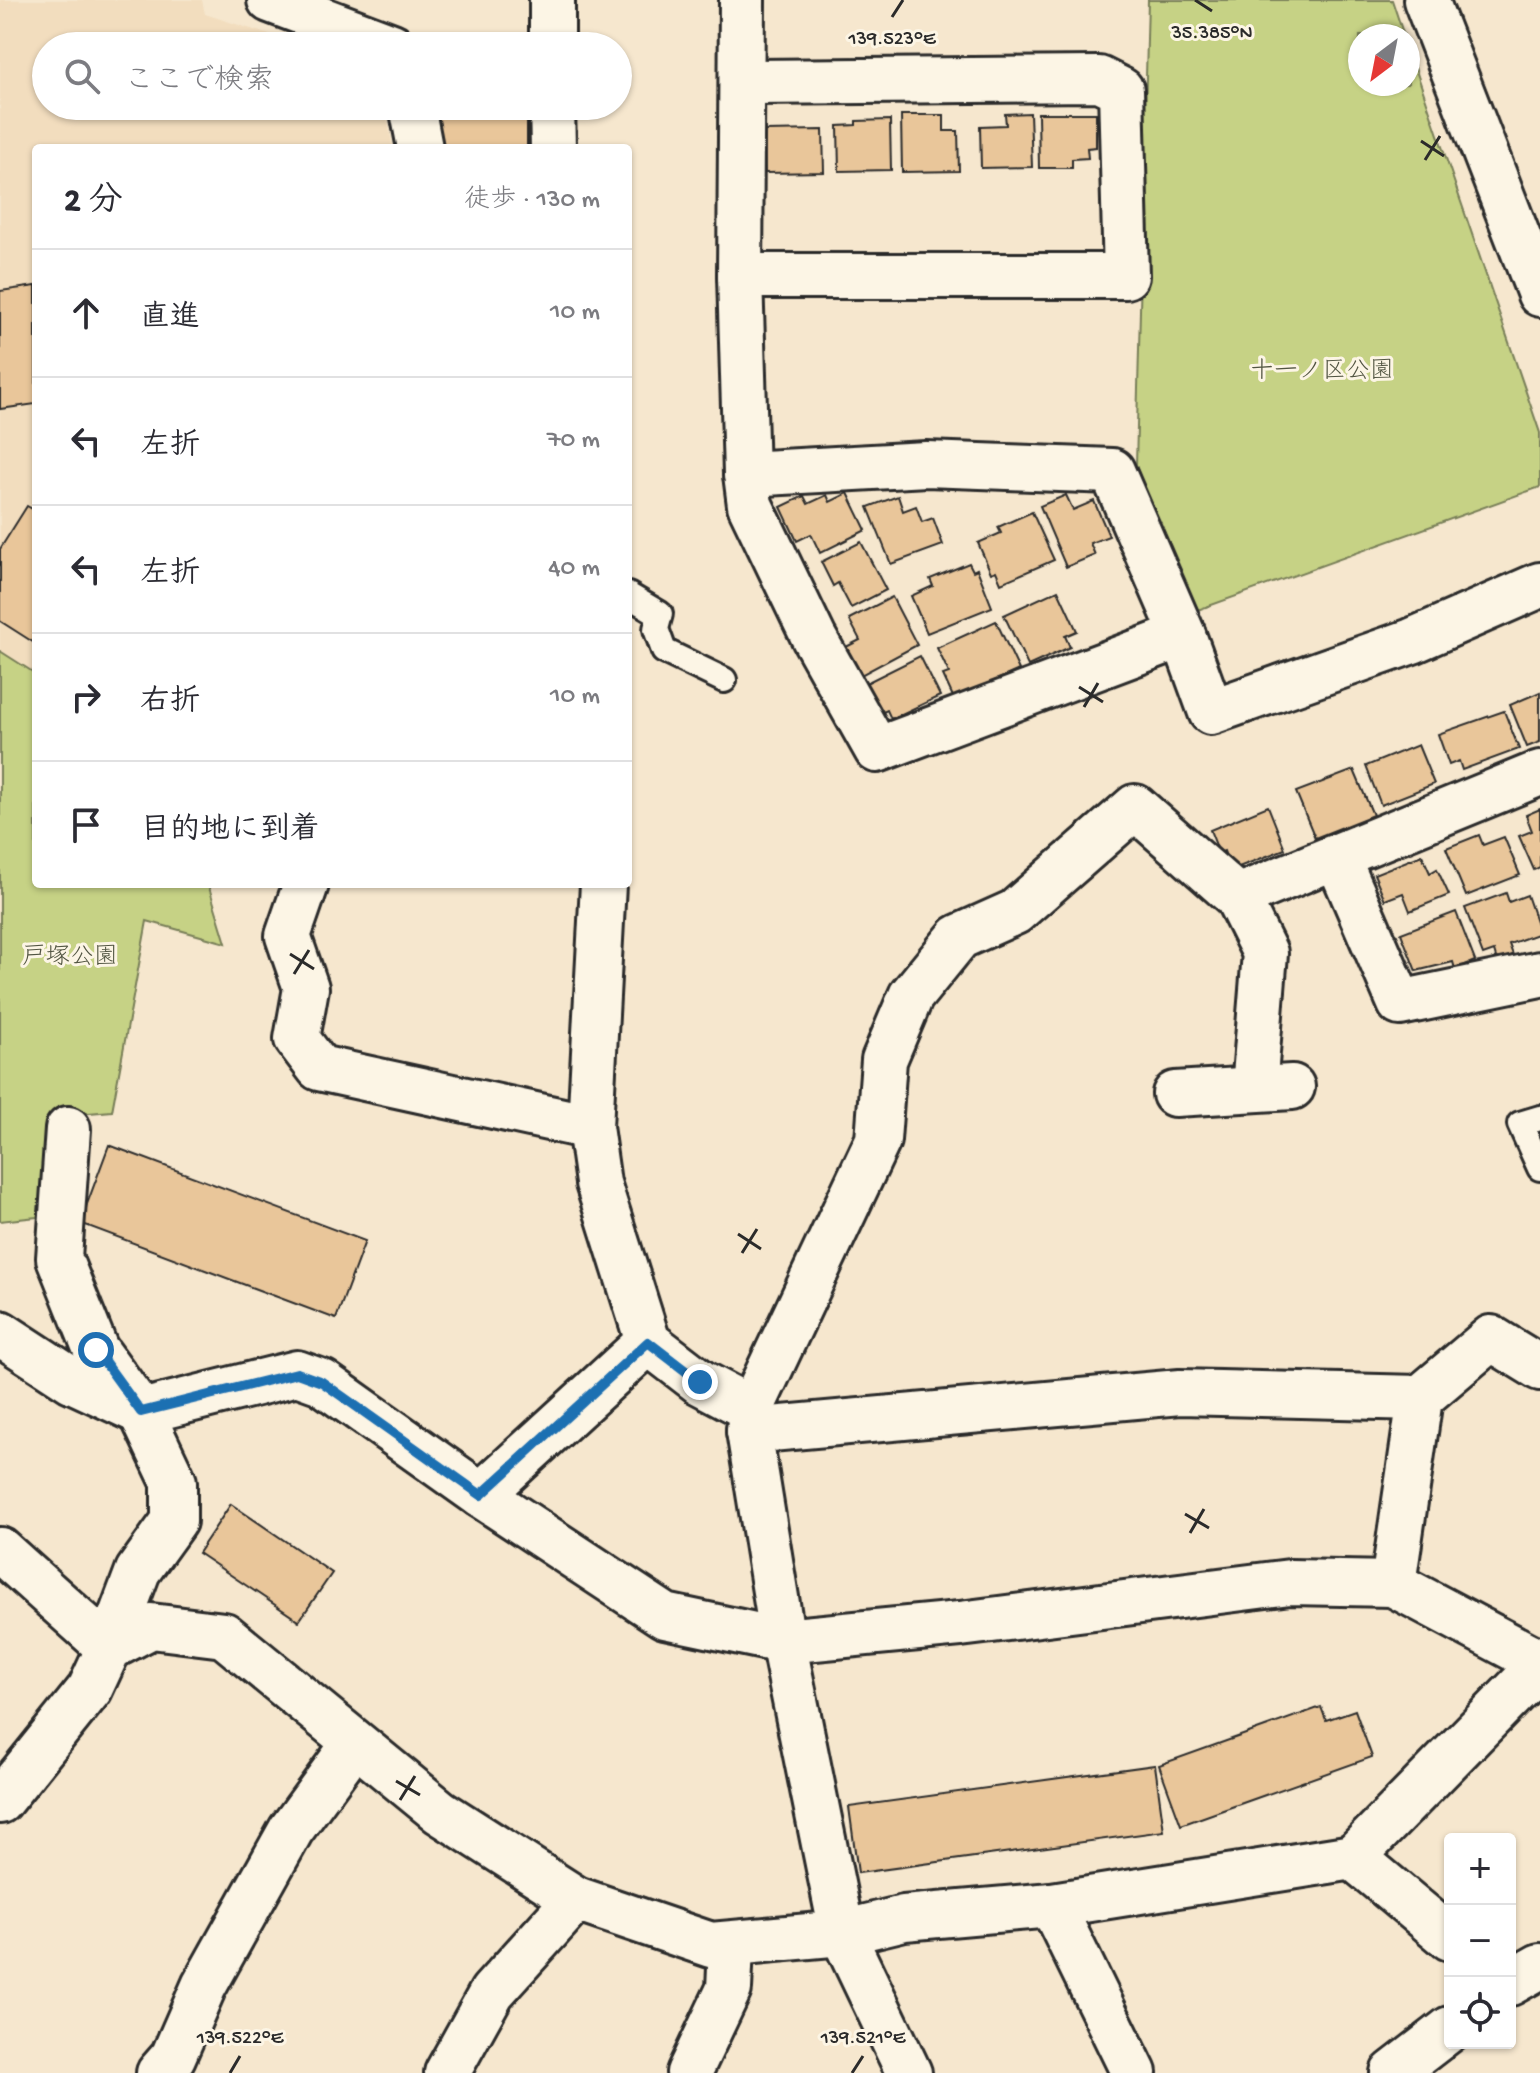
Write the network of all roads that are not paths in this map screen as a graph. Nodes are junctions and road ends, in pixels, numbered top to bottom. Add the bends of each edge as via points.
1 (270, 0) edge
2 (552, 0) edge
3 (742, 0) edge
4 (1426, 0) edge
5 (355, 32) edge
6 (552, 32) edge
7 (744, 82) junction
8 (415, 120) edge
9 (552, 120) edge
10 (419, 144) edge
11 (553, 144) edge
12 (1526, 219) edge
13 (740, 276) junction
14 (1540, 294) edge
15 (746, 474) junction
16 (1540, 585) edge
17 (632, 597) edge
18 (1183, 635) junction
19 (724, 680) dead end
20 (1540, 773) edge
21 (1337, 857) junction
22 (305, 888) edge
23 (603, 888) edge
24 (1237, 897) junction
25 (1540, 974) edge
26 (1175, 1094) dead end
27 (1540, 1118) edge
28 (590, 1127) junction
29 (68, 1129) dead end
30 (1540, 1168) edge
31 (0, 1333) edge
32 (648, 1342) junction
33 (1540, 1368) edge
34 (1420, 1398) junction
35 (141, 1412) junction
36 (750, 1420) junction
37 (481, 1495) junction
38 (0, 1550) edge
39 (1393, 1584) junction
40 (783, 1641) junction
41 (109, 1648) junction
42 (1540, 1664) edge
43 (354, 1744) junction
44 (0, 1801) edge
45 (1353, 1857) junction
46 (576, 1899) junction
47 (1052, 1905) junction
48 (842, 1933) junction
49 (1444, 1933) edge
50 (731, 1946) junction
51 (1540, 1966) edge
52 (1516, 1980) edge
53 (1444, 2034) edge
54 (159, 2073) edge
55 (447, 2073) edge
56 (689, 2073) edge
57 (909, 2073) edge
58 (1134, 2073) edge
59 (1393, 2073) edge

1 - 5 street
2 - 6 street
3 - 7 street
4 - 12 street
7 - 13 street
7 - 13 street via 1099,79 1121,90 1126,276
8 - 10 street
9 - 11 street
12 - 14 street
13 - 15 street
15 - 18 street via 926,464 1112,471
15 - 18 street via 750,505 814,638 877,750
16 - 18 street via 1412,641 1211,712
17 - 19 lane via 660,614 656,629 664,651
20 - 21 street
21 - 24 street
21 - 25 street via 1400,1003
22 - 28 street via 288,936 306,988 297,1039 319,1068
23 - 28 street
24 - 26 street via 1265,953 1273,1088
24 - 36 street via 1135,807 1015,912 959,937 911,996 884,1060 878,1140
27 - 30 lane via 1520,1124
28 - 32 street via 598,1183
29 - 35 street via 59,1258 96,1350
31 - 35 street via 72,1380
32 - 36 street
32 - 37 street
33 - 34 street via 1491,1338
34 - 36 street via 1180,1392
34 - 39 street
35 - 37 street via 297,1373 322,1382
35 - 41 street via 174,1482 174,1521 138,1571
36 - 40 street
37 - 40 street via 665,1616
38 - 41 street
39 - 40 street via 1290,1582
39 - 42 street
40 - 48 street
41 - 43 street via 151,1626 224,1635
41 - 44 street via 90,1689
42 - 45 street
43 - 46 street via 440,1812
43 - 54 street via 291,1830 204,1986 173,2057
45 - 47 street
45 - 49 street
46 - 50 street via 711,1945
46 - 55 street via 492,1992
47 - 48 street via 904,1918
47 - 58 street
48 - 50 street
48 - 57 street
50 - 56 street via 729,1989
51 - 52 street
53 - 59 street

